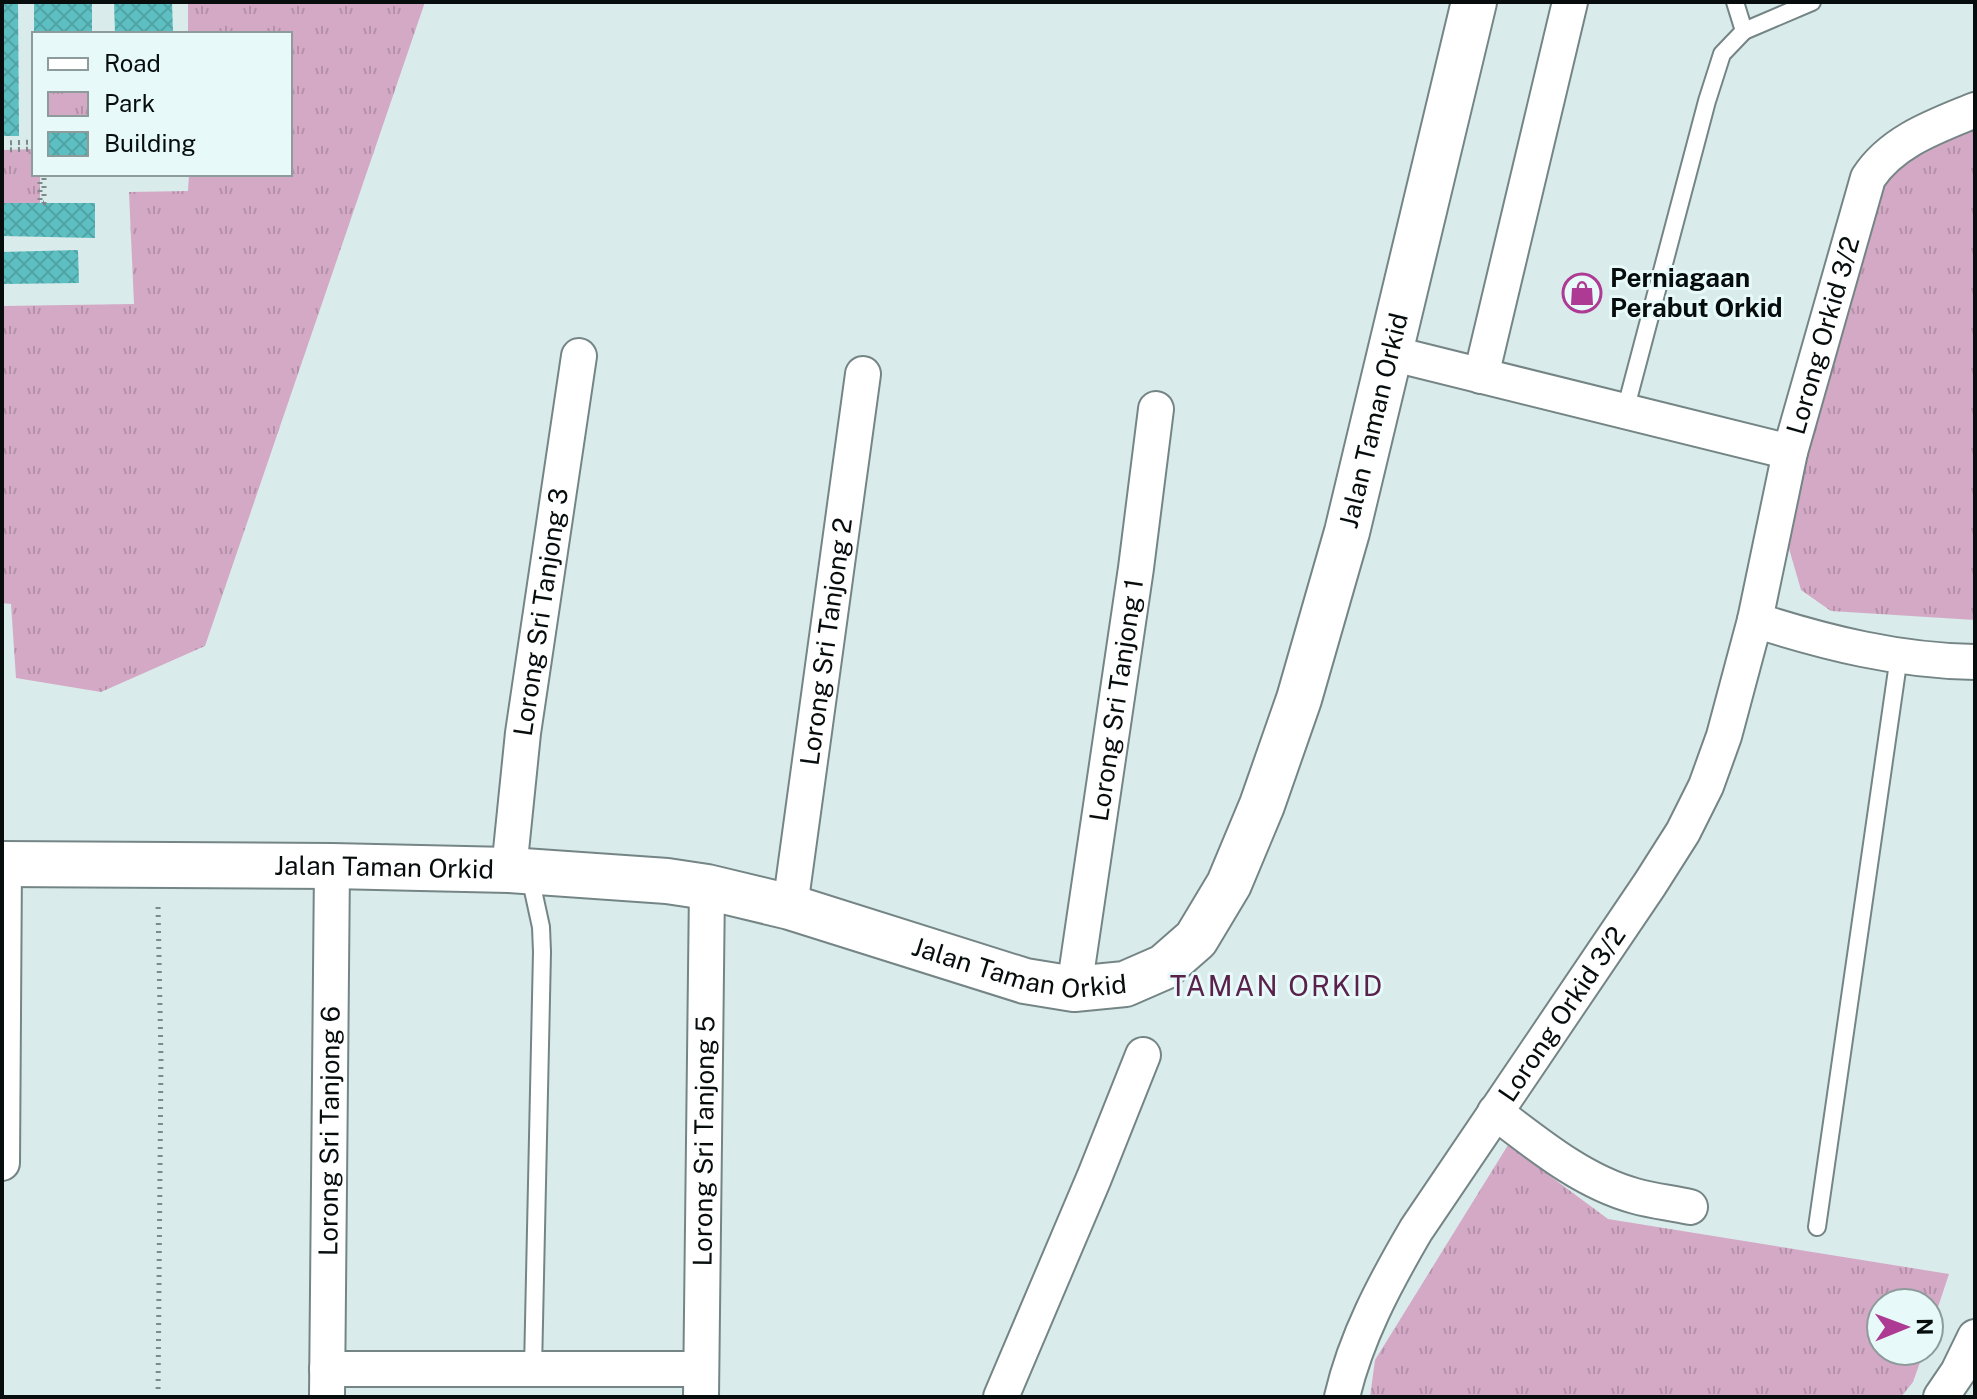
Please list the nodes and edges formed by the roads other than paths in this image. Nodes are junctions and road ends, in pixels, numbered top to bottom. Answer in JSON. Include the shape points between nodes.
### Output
{"nodes":[{"id":1,"x":1474,"y":2,"type":"edge"},
{"id":2,"x":1570,"y":2,"type":"edge"},
{"id":3,"x":1735,"y":2,"type":"edge"},
{"id":4,"x":1812,"y":2,"type":"edge"},
{"id":5,"x":1744,"y":31,"type":"junction"},
{"id":6,"x":1975,"y":110,"type":"edge"},
{"id":7,"x":1390,"y":353,"type":"junction"},
{"id":8,"x":579,"y":356,"type":"dead end"},
{"id":9,"x":863,"y":374,"type":"dead end"},
{"id":10,"x":1481,"y":376,"type":"junction"},
{"id":11,"x":1156,"y":409,"type":"dead end"},
{"id":12,"x":1625,"y":411,"type":"junction"},
{"id":13,"x":1790,"y":452,"type":"junction"},
{"id":14,"x":1755,"y":620,"type":"junction"},
{"id":15,"x":1899,"y":656,"type":"junction"},
{"id":16,"x":1975,"y":662,"type":"edge"},
{"id":17,"x":3,"y":864,"type":"edge"},
{"id":18,"x":332,"y":866,"type":"junction"},
{"id":19,"x":519,"y":870,"type":"junction"},
{"id":20,"x":707,"y":887,"type":"junction"},
{"id":21,"x":790,"y":907,"type":"junction"},
{"id":22,"x":1074,"y":989,"type":"junction"},
{"id":23,"x":1143,"y":1055,"type":"dead end"},
{"id":24,"x":1495,"y":1112,"type":"junction"},
{"id":25,"x":2,"y":1163,"type":"edge"},
{"id":26,"x":1690,"y":1207,"type":"dead end"},
{"id":27,"x":1817,"y":1227,"type":"dead end"},
{"id":28,"x":1975,"y":1337,"type":"edge"},
{"id":29,"x":533,"y":1369,"type":"junction"},
{"id":30,"x":327,"y":1383,"type":"edge"},
{"id":31,"x":701,"y":1383,"type":"edge"},
{"id":32,"x":1001,"y":1397,"type":"edge"},
{"id":33,"x":1342,"y":1397,"type":"edge"},
{"id":34,"x":1941,"y":1397,"type":"edge"}],
"edges":[{"from":1,"to":7,"type":"main road","name":"Jalan Taman Orkid"},
{"from":2,"to":10,"type":"street"},
{"from":3,"to":5,"type":"lane"},
{"from":4,"to":5,"type":"lane"},
{"from":5,"to":12,"type":"lane","via":[[1722,54],[1707,101]]},
{"from":6,"to":13,"type":"street","name":"Lorong Orkid 3/2","via":[[1895,149],[1868,178]]},
{"from":7,"to":10,"type":"street"},
{"from":7,"to":22,"type":"main road","name":"Jalan Taman Orkid","via":[[1299,699],[1229,884],[1196,939],[1164,967],[1125,984]]},
{"from":8,"to":19,"type":"street","name":"Lorong Sri Tanjong 3","via":[[523,733]]},
{"from":9,"to":21,"type":"street","name":"Lorong Sri Tanjong 2"},
{"from":10,"to":12,"type":"street"},
{"from":11,"to":22,"type":"street","name":"Lorong Sri Tanjong 1"},
{"from":12,"to":13,"type":"street"},
{"from":13,"to":14,"type":"street","name":"Lorong Orkid 3/2"},
{"from":14,"to":15,"type":"street","via":[[1813,639]]},
{"from":14,"to":24,"type":"street","name":"Lorong Orkid 3/2","via":[[1724,736],[1683,832]]},
{"from":15,"to":16,"type":"street"},
{"from":15,"to":27,"type":"lane"},
{"from":17,"to":18,"type":"main road","name":"Jalan Taman Orkid"},
{"from":17,"to":25,"type":"street"},
{"from":18,"to":19,"type":"main road","name":"Jalan Taman Orkid"},
{"from":18,"to":30,"type":"street","name":"Lorong Sri Tanjong 6"},
{"from":19,"to":20,"type":"main road","name":"Jalan Taman Orkid"},
{"from":19,"to":29,"type":"lane","via":[[541,927],[542,952]]},
{"from":20,"to":21,"type":"main road","name":"Jalan Taman Orkid"},
{"from":20,"to":31,"type":"street","name":"Lorong Sri Tanjong 5"},
{"from":21,"to":22,"type":"main road","name":"Jalan Taman Orkid","via":[[1025,981]]},
{"from":23,"to":32,"type":"street"},
{"from":24,"to":26,"type":"street","via":[[1592,1178],[1632,1195]]},
{"from":24,"to":33,"type":"street","name":"Lorong Orkid 3/2","via":[[1395,1266],[1357,1345]]},
{"from":28,"to":34,"type":"street"},
{"from":29,"to":30,"type":"street"},
{"from":29,"to":31,"type":"street"}]}
